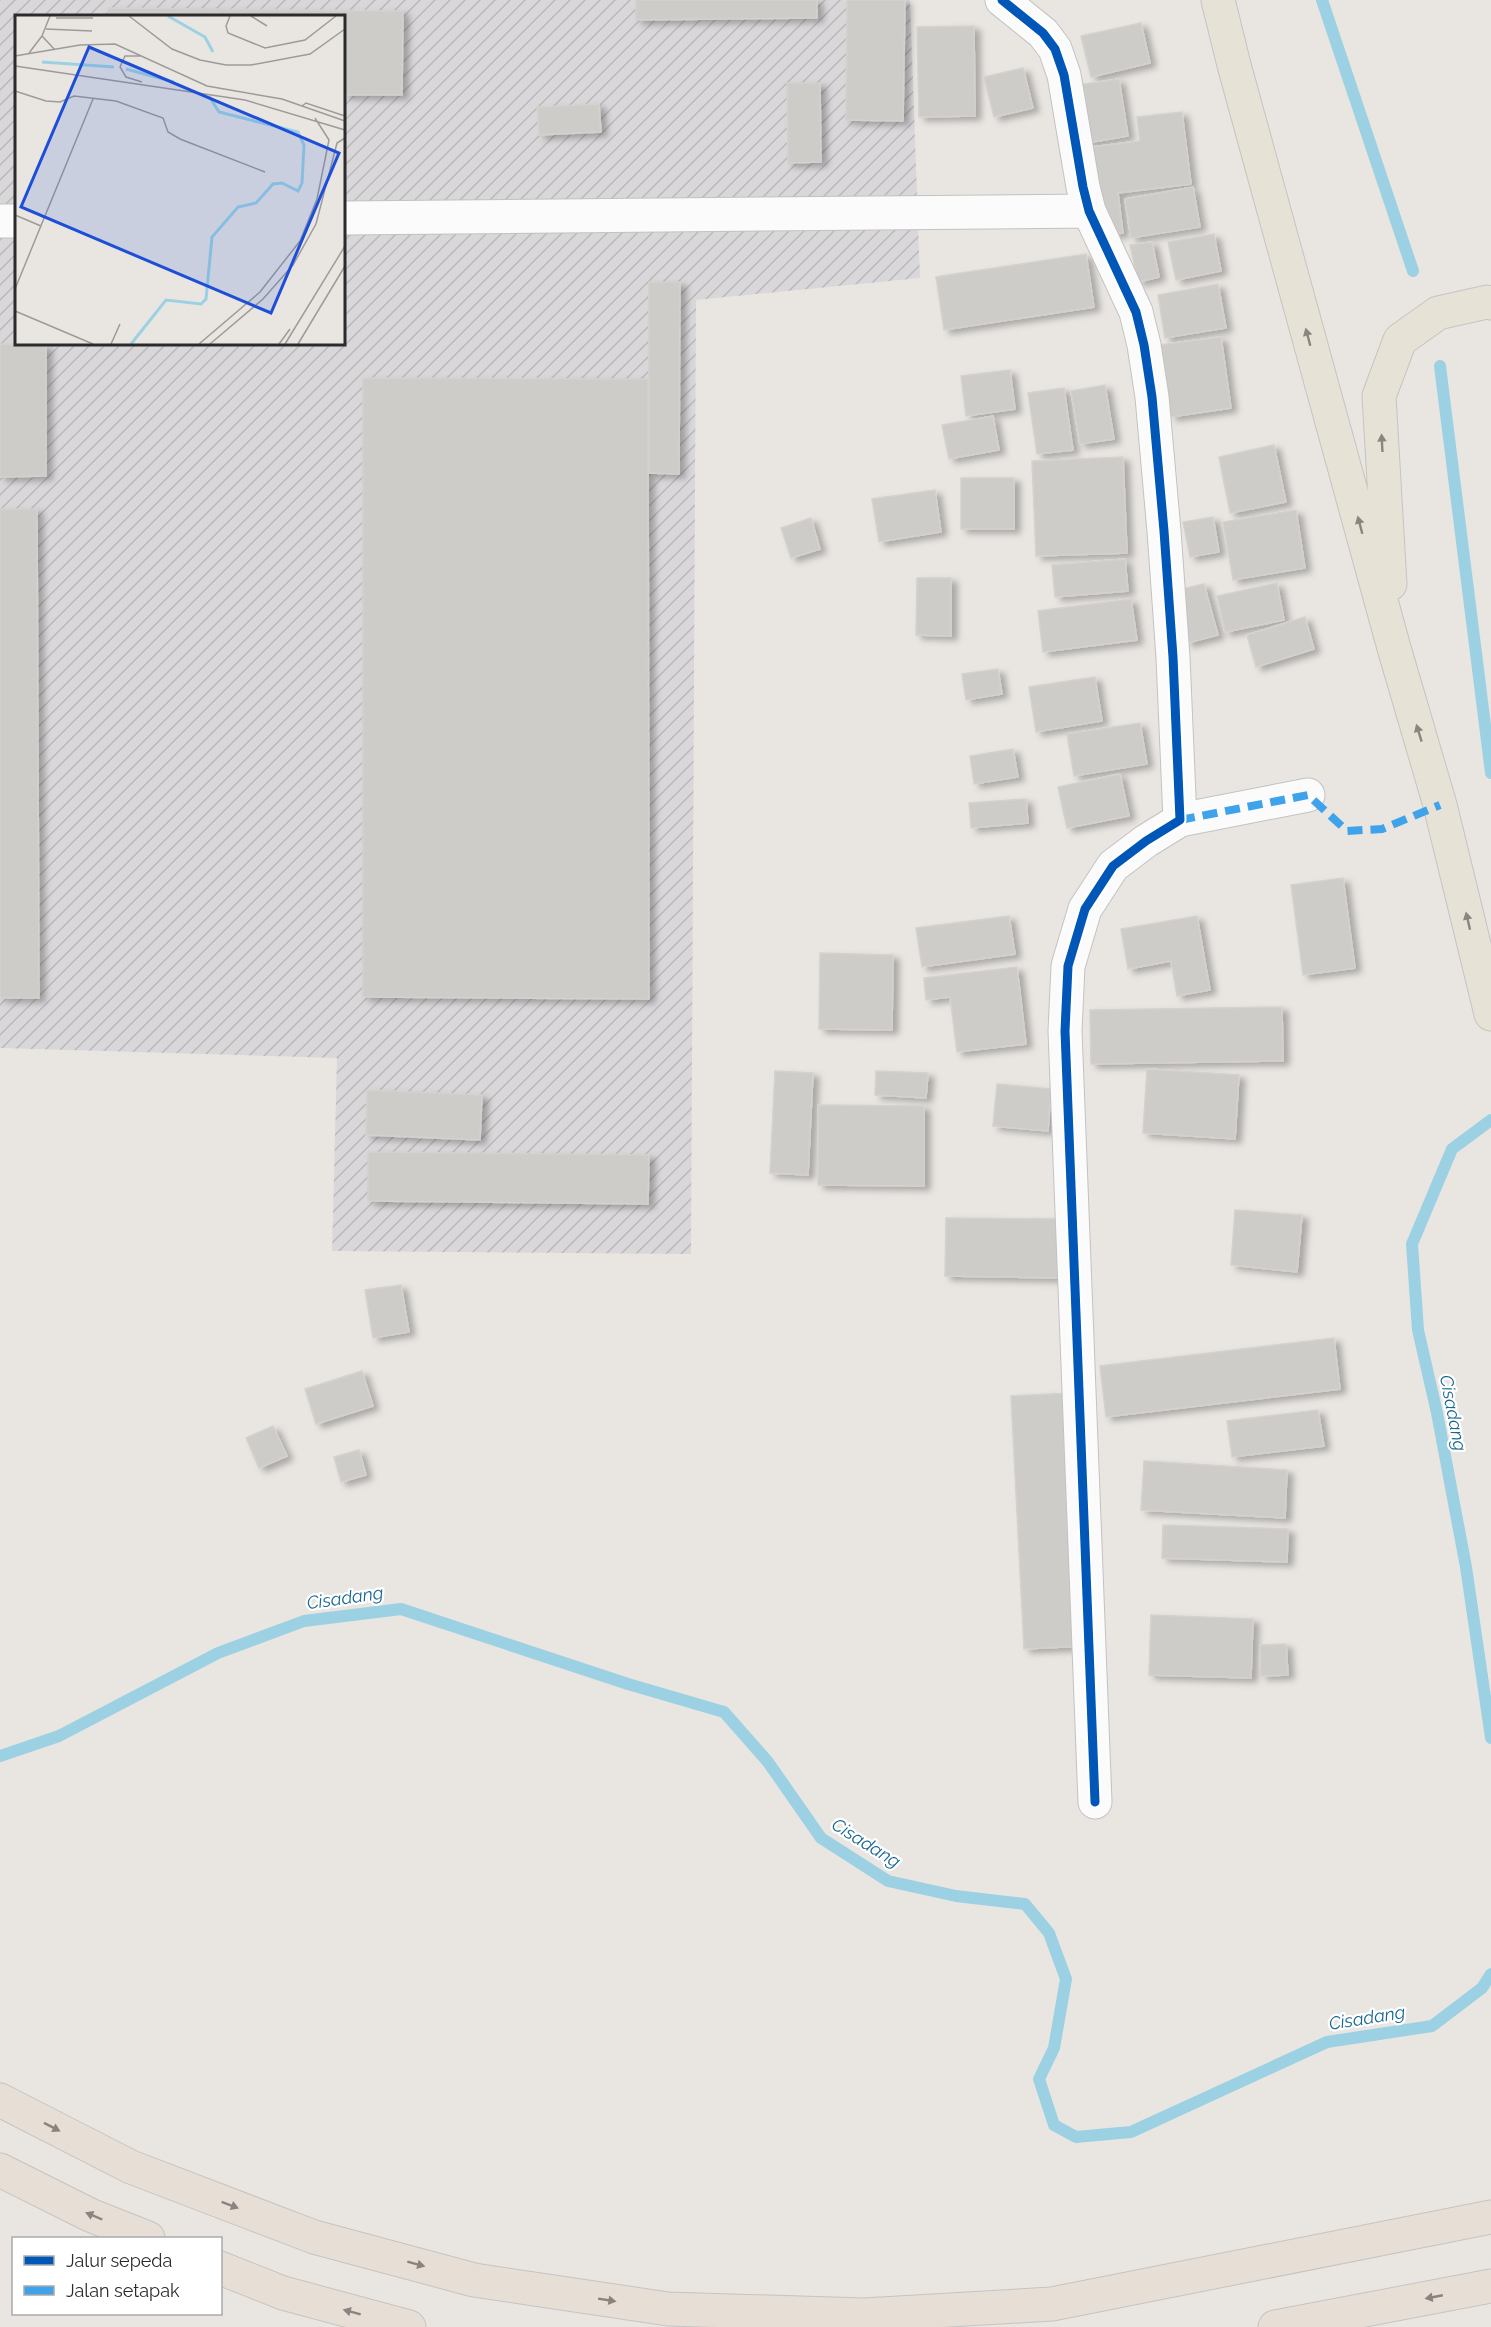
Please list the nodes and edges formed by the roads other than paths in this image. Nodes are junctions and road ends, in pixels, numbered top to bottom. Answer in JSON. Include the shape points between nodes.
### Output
{"nodes":[{"id":1,"x":1002,"y":0,"type":"edge"},
{"id":2,"x":1218,"y":0,"type":"edge"},
{"id":3,"x":1089,"y":211,"type":"junction"},
{"id":4,"x":345,"y":218,"type":"edge"},
{"id":5,"x":1491,"y":303,"type":"edge"},
{"id":6,"x":1394,"y":648,"type":"junction"},
{"id":7,"x":1308,"y":795,"type":"dead end"},
{"id":8,"x":1180,"y":820,"type":"junction"},
{"id":9,"x":1491,"y":1014,"type":"edge"},
{"id":10,"x":1095,"y":1802,"type":"dead end"},
{"id":11,"x":0,"y":2100,"type":"edge"},
{"id":12,"x":0,"y":2170,"type":"edge"},
{"id":13,"x":1491,"y":2217,"type":"edge"},
{"id":14,"x":145,"y":2237,"type":"edge"},
{"id":15,"x":222,"y":2269,"type":"edge"},
{"id":16,"x":1491,"y":2286,"type":"edge"},
{"id":17,"x":409,"y":2327,"type":"edge"},
{"id":18,"x":1275,"y":2327,"type":"edge"}],
"edges":[{"from":1,"to":3,"type":"street","via":[[1043,33],[1055,49],[1064,75]]},
{"from":6,"to":2,"type":"main road","one_way":true},
{"from":3,"to":4,"type":"street"},
{"from":3,"to":8,"type":"street","via":[[1136,312],[1152,397],[1173,657]]},
{"from":6,"to":5,"type":"main road","one_way":true,"via":[[1379,396],[1400,340],[1438,313]]},
{"from":9,"to":6,"type":"main road","one_way":true,"via":[[1440,805]]},
{"from":7,"to":8,"type":"street"},
{"from":8,"to":10,"type":"street","via":[[1113,866],[1085,909],[1068,966],[1065,1031]]},
{"from":11,"to":13,"type":"highway","one_way":true,"via":[[131,2167],[314,2237],[474,2280],[668,2309],[864,2315],[1052,2304]]},
{"from":14,"to":12,"type":"highway","one_way":true,"via":[[90,2215]]},
{"from":17,"to":15,"type":"highway","one_way":true,"via":[[283,2293]]},
{"from":16,"to":18,"type":"highway","one_way":true}]}
